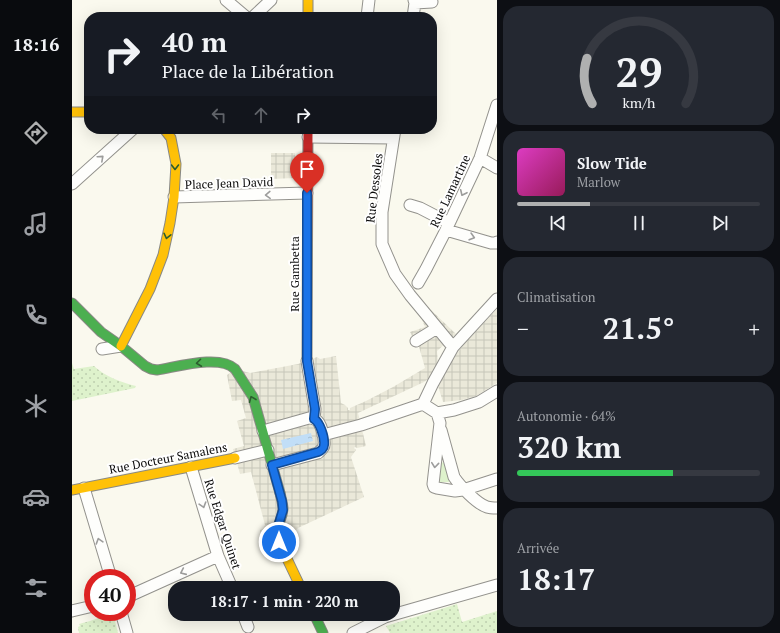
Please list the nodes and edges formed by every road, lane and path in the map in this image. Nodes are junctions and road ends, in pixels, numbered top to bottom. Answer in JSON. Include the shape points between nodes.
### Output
{"nodes":[{"id":1,"x":226,"y":0,"type":"edge"},
{"id":2,"x":271,"y":0,"type":"edge"},
{"id":3,"x":308,"y":0,"type":"edge"},
{"id":4,"x":369,"y":0,"type":"edge"},
{"id":5,"x":414,"y":2,"type":"edge"},
{"id":6,"x":432,"y":2,"type":"dead end"},
{"id":7,"x":240,"y":12,"type":"edge"},
{"id":8,"x":258,"y":12,"type":"edge"},
{"id":9,"x":308,"y":12,"type":"edge"},
{"id":10,"x":368,"y":12,"type":"edge"},
{"id":11,"x":413,"y":12,"type":"edge"},
{"id":12,"x":497,"y":105,"type":"edge"},
{"id":13,"x":72,"y":112,"type":"edge"},
{"id":14,"x":84,"y":112,"type":"edge"},
{"id":15,"x":128,"y":134,"type":"edge"},
{"id":16,"x":168,"y":134,"type":"edge"},
{"id":17,"x":308,"y":134,"type":"edge"},
{"id":18,"x":394,"y":134,"type":"edge"},
{"id":19,"x":480,"y":158,"type":"junction"},
{"id":20,"x":495,"y":167,"type":"edge"},
{"id":21,"x":72,"y":184,"type":"edge"},
{"id":22,"x":307,"y":193,"type":"junction"},
{"id":23,"x":174,"y":197,"type":"junction"},
{"id":24,"x":410,"y":205,"type":"dead end"},
{"id":25,"x":448,"y":226,"type":"junction"},
{"id":26,"x":497,"y":242,"type":"edge"},
{"id":27,"x":418,"y":283,"type":"dead end"},
{"id":28,"x":497,"y":298,"type":"edge"},
{"id":29,"x":72,"y":302,"type":"edge"},
{"id":30,"x":438,"y":328,"type":"junction"},
{"id":31,"x":416,"y":341,"type":"dead end"},
{"id":32,"x":121,"y":346,"type":"junction"},
{"id":33,"x":453,"y":347,"type":"junction"},
{"id":34,"x":102,"y":349,"type":"dead end"},
{"id":35,"x":307,"y":361,"type":"joint"},
{"id":36,"x":497,"y":391,"type":"edge"},
{"id":37,"x":423,"y":404,"type":"junction"},
{"id":38,"x":438,"y":418,"type":"junction"},
{"id":39,"x":314,"y":419,"type":"junction"},
{"id":40,"x":263,"y":431,"type":"junction"},
{"id":41,"x":323,"y":435,"type":"junction"},
{"id":42,"x":268,"y":450,"type":"junction"},
{"id":43,"x":235,"y":458,"type":"joint"},
{"id":44,"x":272,"y":465,"type":"junction"},
{"id":45,"x":192,"y":468,"type":"junction"},
{"id":46,"x":497,"y":479,"type":"edge"},
{"id":47,"x":84,"y":488,"type":"junction"},
{"id":48,"x":72,"y":490,"type":"edge"},
{"id":49,"x":463,"y":490,"type":"junction"},
{"id":50,"x":497,"y":508,"type":"edge"},
{"id":51,"x":218,"y":556,"type":"junction"},
{"id":52,"x":108,"y":569,"type":"edge"},
{"id":53,"x":229,"y":581,"type":"edge"},
{"id":54,"x":298,"y":581,"type":"edge"},
{"id":55,"x":497,"y":585,"type":"edge"},
{"id":56,"x":136,"y":593,"type":"edge"},
{"id":57,"x":84,"y":608,"type":"edge"},
{"id":58,"x":72,"y":611,"type":"edge"},
{"id":59,"x":124,"y":621,"type":"edge"},
{"id":60,"x":246,"y":621,"type":"edge"},
{"id":61,"x":317,"y":621,"type":"edge"},
{"id":62,"x":248,"y":627,"type":"dead end"},
{"id":63,"x":127,"y":633,"type":"edge"},
{"id":64,"x":323,"y":633,"type":"edge"},
{"id":65,"x":353,"y":633,"type":"edge"}],
"edges":[{"from":1,"to":7,"type":"street"},
{"from":2,"to":8,"type":"street"},
{"from":3,"to":9,"type":"street"},
{"from":4,"to":10,"type":"street"},
{"from":5,"to":6,"type":"street"},
{"from":5,"to":11,"type":"street"},
{"from":12,"to":19,"type":"street","name":"Rue Lamartine"},
{"from":13,"to":14,"type":"street"},
{"from":21,"to":15,"type":"street","one_way":true},
{"from":16,"to":23,"type":"street","name":"Place Jean David","one_way":true,"via":[[176,164]]},
{"from":17,"to":22,"type":"street","name":"Rue Gambetta"},
{"from":18,"to":30,"type":"street","name":"Rue Dessoles","via":[[382,212],[382,244],[395,274]]},
{"from":19,"to":20,"type":"street"},
{"from":19,"to":25,"type":"street","name":"Rue Lamartine","one_way":true},
{"from":22,"to":23,"type":"street","name":"Place Jean David","one_way":true},
{"from":22,"to":35,"type":"street","name":"Rue Gambetta"},
{"from":23,"to":32,"type":"street","one_way":true,"via":[[163,255],[145,300]]},
{"from":24,"to":25,"type":"street","via":[[420,208]]},
{"from":25,"to":26,"type":"street","one_way":true,"via":[[491,243]]},
{"from":25,"to":27,"type":"street","name":"Rue Lamartine"},
{"from":28,"to":33,"type":"street"},
{"from":29,"to":32,"type":"street","via":[[101,332]]},
{"from":30,"to":31,"type":"street"},
{"from":30,"to":33,"type":"street","name":"Rue Dessoles"},
{"from":32,"to":34,"type":"street"},
{"from":40,"to":32,"type":"street","one_way":true,"via":[[253,397],[230,365],[222,362],[201,362],[151,369]]},
{"from":33,"to":37,"type":"street"},
{"from":35,"to":39,"type":"street","name":"Rue Gambetta","via":[[315,409]]},
{"from":36,"to":38,"type":"street","via":[[479,402]]},
{"from":37,"to":38,"type":"street"},
{"from":37,"to":41,"type":"street"},
{"from":38,"to":49,"type":"street","via":[[454,477]]},
{"from":38,"to":49,"type":"street","one_way":true,"via":[[434,487]]},
{"from":39,"to":40,"type":"street","via":[[309,418]]},
{"from":39,"to":41,"type":"street","via":[[320,424]]},
{"from":40,"to":42,"type":"street"},
{"from":41,"to":44,"type":"street","via":[[322,450]]},
{"from":42,"to":43,"type":"street","name":"Rue Docteur Samalens"},
{"from":42,"to":44,"type":"street"},
{"from":43,"to":45,"type":"street","name":"Rue Docteur Samalens"},
{"from":44,"to":54,"type":"street","via":[[283,510],[277,530],[279,542]]},
{"from":45,"to":47,"type":"street","name":"Rue Docteur Samalens"},
{"from":45,"to":51,"type":"street","name":"Rue Edgar Quinet","one_way":true},
{"from":46,"to":49,"type":"street"},
{"from":47,"to":48,"type":"street","name":"Rue Docteur Samalens"},
{"from":52,"to":47,"type":"street","one_way":true},
{"from":49,"to":50,"type":"street","via":[[487,507]]},
{"from":51,"to":53,"type":"street","name":"Rue Edgar Quinet"},
{"from":51,"to":56,"type":"street","one_way":true},
{"from":55,"to":65,"type":"street","via":[[385,617]]},
{"from":57,"to":58,"type":"street"},
{"from":59,"to":63,"type":"street"},
{"from":60,"to":62,"type":"street"},
{"from":61,"to":64,"type":"street"}]}
